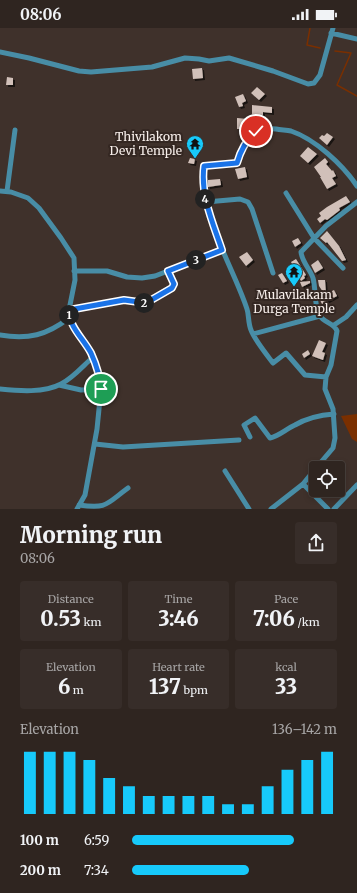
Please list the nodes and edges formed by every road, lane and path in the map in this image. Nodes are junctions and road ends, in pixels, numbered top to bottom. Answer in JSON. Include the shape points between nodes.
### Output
{"nodes":[{"id":1,"x":332,"y":30,"type":"edge"},
{"id":2,"x":357,"y":39,"type":"edge"},
{"id":3,"x":0,"y":52,"type":"edge"},
{"id":4,"x":15,"y":130,"type":"dead end"},
{"id":5,"x":355,"y":178,"type":"edge"},
{"id":6,"x":357,"y":186,"type":"edge"},
{"id":7,"x":0,"y":191,"type":"edge"},
{"id":8,"x":7,"y":191,"type":"junction"},
{"id":9,"x":286,"y":194,"type":"dead end"},
{"id":10,"x":206,"y":202,"type":"junction"},
{"id":11,"x":357,"y":202,"type":"edge"},
{"id":12,"x":314,"y":238,"type":"junction"},
{"id":13,"x":222,"y":250,"type":"junction"},
{"id":14,"x":343,"y":268,"type":"dead end"},
{"id":15,"x":74,"y":271,"type":"junction"},
{"id":16,"x":168,"y":271,"type":"junction"},
{"id":17,"x":273,"y":273,"type":"dead end"},
{"id":18,"x":357,"y":305,"type":"edge"},
{"id":19,"x":69,"y":310,"type":"junction"},
{"id":20,"x":320,"y":316,"type":"junction"},
{"id":21,"x":69,"y":318,"type":"junction"},
{"id":22,"x":334,"y":325,"type":"junction"},
{"id":23,"x":253,"y":334,"type":"junction"},
{"id":24,"x":0,"y":335,"type":"edge"},
{"id":25,"x":92,"y":358,"type":"junction"},
{"id":26,"x":326,"y":378,"type":"junction"},
{"id":27,"x":59,"y":385,"type":"junction"},
{"id":28,"x":0,"y":389,"type":"edge"},
{"id":29,"x":101,"y":389,"type":"junction"},
{"id":30,"x":334,"y":414,"type":"junction"},
{"id":31,"x":250,"y":436,"type":"dead end"},
{"id":32,"x":239,"y":440,"type":"dead end"},
{"id":33,"x":94,"y":444,"type":"junction"},
{"id":34,"x":322,"y":461,"type":"edge"},
{"id":35,"x":225,"y":471,"type":"dead end"},
{"id":36,"x":309,"y":477,"type":"edge"},
{"id":37,"x":303,"y":484,"type":"junction"},
{"id":38,"x":357,"y":485,"type":"edge"},
{"id":39,"x":128,"y":488,"type":"dead end"},
{"id":40,"x":78,"y":507,"type":"edge"},
{"id":41,"x":249,"y":509,"type":"edge"},
{"id":42,"x":271,"y":509,"type":"edge"},
{"id":43,"x":328,"y":509,"type":"edge"},
{"id":44,"x":334,"y":509,"type":"edge"}],
"edges":[{"from":1,"to":2,"type":"street"},
{"from":1,"to":3,"type":"street","via":[[318,79],[312,84],[229,58],[209,61],[185,58],[152,67],[91,72]]},
{"from":4,"to":8,"type":"street"},
{"from":5,"to":6,"type":"street"},
{"from":5,"to":10,"type":"street","via":[[305,137],[291,131],[265,128],[249,137],[243,145],[237,163],[204,166],[202,177]]},
{"from":7,"to":8,"type":"street"},
{"from":8,"to":15,"type":"street","via":[[28,198],[39,208],[74,258]]},
{"from":9,"to":12,"type":"street"},
{"from":10,"to":13,"type":"street"},
{"from":10,"to":17,"type":"street","via":[[240,198],[248,202]]},
{"from":11,"to":12,"type":"street"},
{"from":12,"to":14,"type":"street"},
{"from":12,"to":20,"type":"street","via":[[301,252],[312,276]]},
{"from":13,"to":16,"type":"street"},
{"from":13,"to":23,"type":"street","via":[[248,310]]},
{"from":15,"to":16,"type":"street","via":[[107,271],[142,278]]},
{"from":15,"to":19,"type":"street","via":[[75,280]]},
{"from":16,"to":19,"type":"street","via":[[174,284],[172,288],[146,303],[124,300]]},
{"from":18,"to":22,"type":"street"},
{"from":19,"to":21,"type":"street"},
{"from":20,"to":22,"type":"street","via":[[326,323]]},
{"from":20,"to":23,"type":"street"},
{"from":21,"to":24,"type":"street","via":[[42,334],[26,337]]},
{"from":21,"to":25,"type":"street"},
{"from":22,"to":26,"type":"street","via":[[337,331]]},
{"from":23,"to":26,"type":"street","via":[[273,363],[286,354],[304,375]]},
{"from":25,"to":27,"type":"street"},
{"from":25,"to":29,"type":"street"},
{"from":26,"to":30,"type":"street","via":[[325,389]]},
{"from":27,"to":28,"type":"street","via":[[30,390]]},
{"from":27,"to":29,"type":"street","via":[[81,390]]},
{"from":29,"to":33,"type":"street"},
{"from":30,"to":31,"type":"street","via":[[318,415],[270,438],[255,418],[244,425]]},
{"from":30,"to":34,"type":"street","via":[[333,448]]},
{"from":32,"to":33,"type":"street","via":[[123,447]]},
{"from":33,"to":40,"type":"street","via":[[85,494]]},
{"from":35,"to":41,"type":"street"},
{"from":36,"to":37,"type":"street"},
{"from":37,"to":42,"type":"street"},
{"from":37,"to":43,"type":"street"},
{"from":38,"to":44,"type":"street"},
{"from":39,"to":40,"type":"street","via":[[106,506]]}]}
